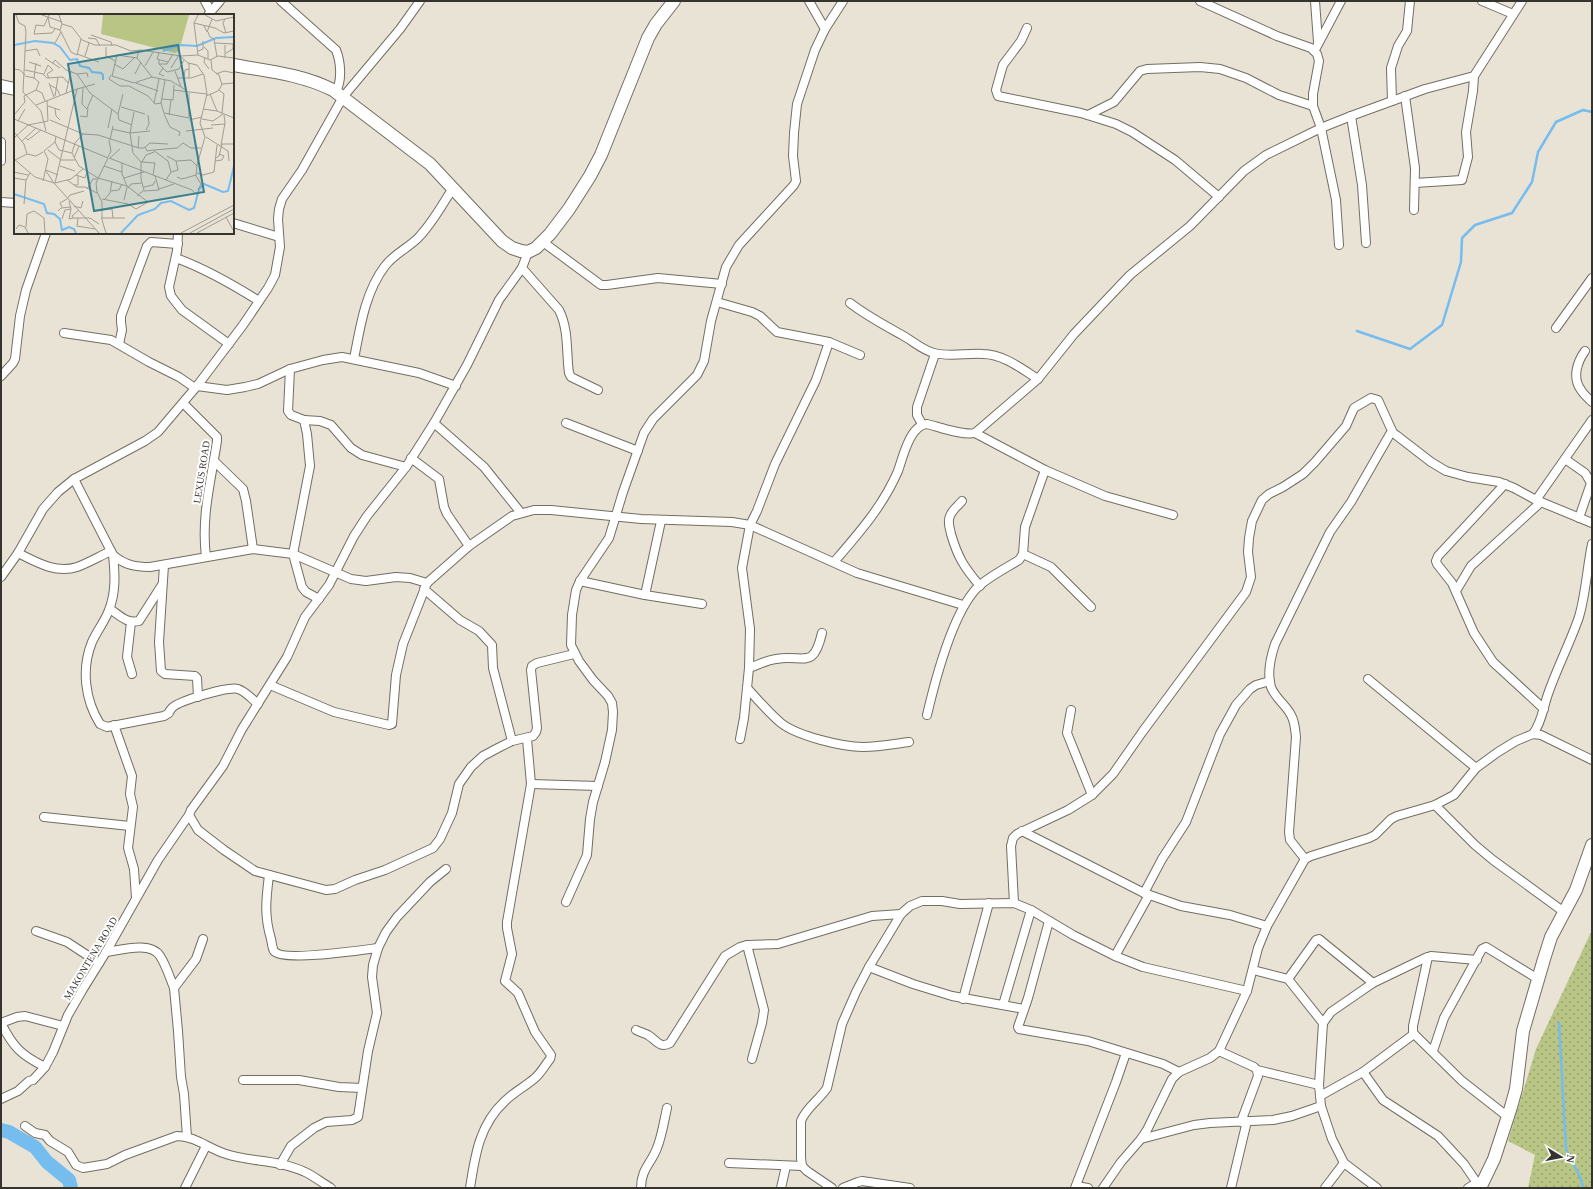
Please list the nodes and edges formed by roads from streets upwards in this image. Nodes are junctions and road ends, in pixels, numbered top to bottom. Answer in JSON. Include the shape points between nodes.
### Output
{"nodes":[{"id":1,"x":205,"y":1,"type":"edge"},
{"id":2,"x":220,"y":1,"type":"edge"},
{"id":3,"x":281,"y":1,"type":"edge"},
{"id":4,"x":420,"y":1,"type":"edge"},
{"id":5,"x":674,"y":1,"type":"edge"},
{"id":6,"x":809,"y":1,"type":"edge"},
{"id":7,"x":843,"y":1,"type":"edge"},
{"id":8,"x":1200,"y":1,"type":"edge"},
{"id":9,"x":1315,"y":1,"type":"edge"},
{"id":10,"x":1341,"y":1,"type":"edge"},
{"id":11,"x":1410,"y":1,"type":"edge"},
{"id":12,"x":1482,"y":1,"type":"edge"},
{"id":13,"x":1522,"y":1,"type":"edge"},
{"id":14,"x":210,"y":13,"type":"edge"},
{"id":15,"x":1513,"y":14,"type":"junction"},
{"id":16,"x":1027,"y":28,"type":"dead end"},
{"id":17,"x":825,"y":29,"type":"junction"},
{"id":18,"x":1317,"y":47,"type":"junction"},
{"id":19,"x":234,"y":65,"type":"edge"},
{"id":20,"x":1474,"y":76,"type":"junction"},
{"id":21,"x":1,"y":86,"type":"edge"},
{"id":22,"x":14,"y":89,"type":"edge"},
{"id":23,"x":340,"y":94,"type":"junction"},
{"id":24,"x":1405,"y":96,"type":"junction"},
{"id":25,"x":1392,"y":101,"type":"junction"},
{"id":26,"x":1313,"y":106,"type":"junction"},
{"id":27,"x":1088,"y":115,"type":"junction"},
{"id":28,"x":1351,"y":116,"type":"junction"},
{"id":29,"x":1321,"y":128,"type":"junction"},
{"id":30,"x":1,"y":142,"type":"edge"},
{"id":31,"x":1,"y":161,"type":"edge"},
{"id":32,"x":1416,"y":183,"type":"junction"},
{"id":33,"x":453,"y":188,"type":"junction"},
{"id":34,"x":1219,"y":197,"type":"junction"},
{"id":35,"x":1,"y":202,"type":"edge"},
{"id":36,"x":14,"y":203,"type":"edge"},
{"id":37,"x":1414,"y":210,"type":"dead end"},
{"id":38,"x":234,"y":223,"type":"edge"},
{"id":39,"x":46,"y":234,"type":"edge"},
{"id":40,"x":178,"y":234,"type":"edge"},
{"id":41,"x":279,"y":237,"type":"junction"},
{"id":42,"x":543,"y":242,"type":"junction"},
{"id":43,"x":1366,"y":243,"type":"dead end"},
{"id":44,"x":178,"y":244,"type":"junction"},
{"id":45,"x":1339,"y":245,"type":"dead end"},
{"id":46,"x":528,"y":252,"type":"junction"},
{"id":47,"x":176,"y":258,"type":"junction"},
{"id":48,"x":522,"y":268,"type":"junction"},
{"id":49,"x":1592,"y":278,"type":"edge"},
{"id":50,"x":722,"y":284,"type":"junction"},
{"id":51,"x":259,"y":301,"type":"junction"},
{"id":52,"x":717,"y":302,"type":"junction"},
{"id":53,"x":850,"y":303,"type":"dead end"},
{"id":54,"x":1556,"y":328,"type":"dead end"},
{"id":55,"x":64,"y":333,"type":"dead end"},
{"id":56,"x":829,"y":342,"type":"junction"},
{"id":57,"x":119,"y":344,"type":"junction"},
{"id":58,"x":229,"y":344,"type":"junction"},
{"id":59,"x":1585,"y":352,"type":"dead end"},
{"id":60,"x":935,"y":354,"type":"junction"},
{"id":61,"x":860,"y":355,"type":"dead end"},
{"id":62,"x":354,"y":359,"type":"junction"},
{"id":63,"x":290,"y":369,"type":"junction"},
{"id":64,"x":1,"y":376,"type":"edge"},
{"id":65,"x":1038,"y":379,"type":"junction"},
{"id":66,"x":456,"y":386,"type":"junction"},
{"id":67,"x":196,"y":387,"type":"junction"},
{"id":68,"x":598,"y":390,"type":"dead end"},
{"id":69,"x":1592,"y":402,"type":"edge"},
{"id":70,"x":183,"y":403,"type":"junction"},
{"id":71,"x":304,"y":420,"type":"junction"},
{"id":72,"x":1592,"y":420,"type":"edge"},
{"id":73,"x":434,"y":423,"type":"junction"},
{"id":74,"x":566,"y":423,"type":"dead end"},
{"id":75,"x":922,"y":424,"type":"junction"},
{"id":76,"x":976,"y":433,"type":"junction"},
{"id":77,"x":1393,"y":433,"type":"junction"},
{"id":78,"x":638,"y":451,"type":"junction"},
{"id":79,"x":412,"y":458,"type":"junction"},
{"id":80,"x":1566,"y":459,"type":"junction"},
{"id":81,"x":214,"y":461,"type":"junction"},
{"id":82,"x":406,"y":467,"type":"junction"},
{"id":83,"x":1045,"y":470,"type":"junction"},
{"id":84,"x":74,"y":479,"type":"junction"},
{"id":85,"x":1505,"y":484,"type":"junction"},
{"id":86,"x":962,"y":501,"type":"dead end"},
{"id":87,"x":1539,"y":501,"type":"junction"},
{"id":88,"x":521,"y":513,"type":"junction"},
{"id":89,"x":1173,"y":515,"type":"dead end"},
{"id":90,"x":615,"y":517,"type":"junction"},
{"id":91,"x":1579,"y":518,"type":"junction"},
{"id":92,"x":662,"y":521,"type":"junction"},
{"id":93,"x":1592,"y":523,"type":"edge"},
{"id":94,"x":750,"y":525,"type":"junction"},
{"id":95,"x":1592,"y":544,"type":"edge"},
{"id":96,"x":470,"y":546,"type":"junction"},
{"id":97,"x":253,"y":549,"type":"junction"},
{"id":98,"x":18,"y":553,"type":"junction"},
{"id":99,"x":112,"y":553,"type":"junction"},
{"id":100,"x":293,"y":554,"type":"junction"},
{"id":101,"x":1023,"y":554,"type":"junction"},
{"id":102,"x":1591,"y":556,"type":"edge"},
{"id":103,"x":206,"y":557,"type":"junction"},
{"id":104,"x":834,"y":562,"type":"junction"},
{"id":105,"x":164,"y":565,"type":"junction"},
{"id":106,"x":334,"y":573,"type":"junction"},
{"id":107,"x":1,"y":577,"type":"edge"},
{"id":108,"x":580,"y":581,"type":"junction"},
{"id":109,"x":162,"y":584,"type":"junction"},
{"id":110,"x":426,"y":586,"type":"junction"},
{"id":111,"x":980,"y":586,"type":"junction"},
{"id":112,"x":1456,"y":591,"type":"junction"},
{"id":113,"x":645,"y":595,"type":"junction"},
{"id":114,"x":319,"y":599,"type":"junction"},
{"id":115,"x":702,"y":604,"type":"dead end"},
{"id":116,"x":963,"y":605,"type":"junction"},
{"id":117,"x":1091,"y":607,"type":"dead end"},
{"id":118,"x":110,"y":609,"type":"junction"},
{"id":119,"x":131,"y":622,"type":"junction"},
{"id":120,"x":822,"y":633,"type":"dead end"},
{"id":121,"x":574,"y":654,"type":"junction"},
{"id":122,"x":749,"y":668,"type":"junction"},
{"id":123,"x":132,"y":674,"type":"dead end"},
{"id":124,"x":1368,"y":679,"type":"dead end"},
{"id":125,"x":1270,"y":681,"type":"junction"},
{"id":126,"x":270,"y":685,"type":"junction"},
{"id":127,"x":747,"y":688,"type":"junction"},
{"id":128,"x":198,"y":697,"type":"junction"},
{"id":129,"x":258,"y":704,"type":"junction"},
{"id":130,"x":1544,"y":709,"type":"junction"},
{"id":131,"x":1072,"y":710,"type":"dead end"},
{"id":132,"x":927,"y":715,"type":"dead end"},
{"id":133,"x":114,"y":725,"type":"junction"},
{"id":134,"x":1534,"y":734,"type":"junction"},
{"id":135,"x":527,"y":739,"type":"junction"},
{"id":136,"x":740,"y":739,"type":"dead end"},
{"id":137,"x":512,"y":741,"type":"junction"},
{"id":138,"x":908,"y":742,"type":"dead end"},
{"id":139,"x":1592,"y":760,"type":"edge"},
{"id":140,"x":1476,"y":768,"type":"junction"},
{"id":141,"x":531,"y":784,"type":"junction"},
{"id":142,"x":598,"y":786,"type":"junction"},
{"id":143,"x":1092,"y":795,"type":"junction"},
{"id":144,"x":1435,"y":806,"type":"junction"},
{"id":145,"x":189,"y":815,"type":"junction"},
{"id":146,"x":44,"y":817,"type":"dead end"},
{"id":147,"x":130,"y":826,"type":"junction"},
{"id":148,"x":1022,"y":831,"type":"junction"},
{"id":149,"x":1592,"y":845,"type":"edge"},
{"id":150,"x":1305,"y":859,"type":"junction"},
{"id":151,"x":446,"y":869,"type":"dead end"},
{"id":152,"x":269,"y":875,"type":"junction"},
{"id":153,"x":1146,"y":894,"type":"junction"},
{"id":154,"x":136,"y":898,"type":"junction"},
{"id":155,"x":566,"y":902,"type":"dead end"},
{"id":156,"x":989,"y":903,"type":"junction"},
{"id":157,"x":1014,"y":903,"type":"junction"},
{"id":158,"x":1030,"y":910,"type":"junction"},
{"id":159,"x":1564,"y":912,"type":"junction"},
{"id":160,"x":901,"y":914,"type":"junction"},
{"id":161,"x":1049,"y":921,"type":"junction"},
{"id":162,"x":1267,"y":926,"type":"junction"},
{"id":163,"x":36,"y":931,"type":"dead end"},
{"id":164,"x":202,"y":938,"type":"dead end"},
{"id":165,"x":747,"y":945,"type":"junction"},
{"id":166,"x":378,"y":948,"type":"junction"},
{"id":167,"x":106,"y":952,"type":"junction"},
{"id":168,"x":1115,"y":956,"type":"junction"},
{"id":169,"x":1428,"y":957,"type":"junction"},
{"id":170,"x":1477,"y":960,"type":"junction"},
{"id":171,"x":99,"y":963,"type":"junction"},
{"id":172,"x":869,"y":967,"type":"junction"},
{"id":173,"x":1253,"y":970,"type":"junction"},
{"id":174,"x":1288,"y":979,"type":"junction"},
{"id":175,"x":1538,"y":979,"type":"junction"},
{"id":176,"x":1373,"y":983,"type":"junction"},
{"id":177,"x":174,"y":988,"type":"junction"},
{"id":178,"x":1247,"y":991,"type":"junction"},
{"id":179,"x":963,"y":999,"type":"junction"},
{"id":180,"x":1003,"y":1005,"type":"junction"},
{"id":181,"x":1024,"y":1009,"type":"junction"},
{"id":182,"x":1323,"y":1023,"type":"junction"},
{"id":183,"x":63,"y":1026,"type":"junction"},
{"id":184,"x":636,"y":1030,"type":"dead end"},
{"id":185,"x":1414,"y":1034,"type":"junction"},
{"id":186,"x":1219,"y":1051,"type":"junction"},
{"id":187,"x":1433,"y":1051,"type":"junction"},
{"id":188,"x":1126,"y":1052,"type":"junction"},
{"id":189,"x":752,"y":1059,"type":"dead end"},
{"id":190,"x":44,"y":1067,"type":"junction"},
{"id":191,"x":1257,"y":1070,"type":"junction"},
{"id":192,"x":1179,"y":1072,"type":"junction"},
{"id":193,"x":1363,"y":1072,"type":"junction"},
{"id":194,"x":243,"y":1080,"type":"dead end"},
{"id":195,"x":1320,"y":1085,"type":"junction"},
{"id":196,"x":362,"y":1088,"type":"junction"},
{"id":197,"x":1320,"y":1096,"type":"junction"},
{"id":198,"x":1,"y":1099,"type":"edge"},
{"id":199,"x":1321,"y":1106,"type":"junction"},
{"id":200,"x":666,"y":1108,"type":"dead end"},
{"id":201,"x":1508,"y":1117,"type":"junction"},
{"id":202,"x":1244,"y":1122,"type":"junction"},
{"id":203,"x":26,"y":1126,"type":"dead end"},
{"id":204,"x":187,"y":1137,"type":"junction"},
{"id":205,"x":1141,"y":1139,"type":"junction"},
{"id":206,"x":206,"y":1146,"type":"junction"},
{"id":207,"x":729,"y":1163,"type":"dead end"},
{"id":208,"x":1344,"y":1163,"type":"junction"},
{"id":209,"x":280,"y":1165,"type":"junction"},
{"id":210,"x":786,"y":1166,"type":"junction"},
{"id":211,"x":802,"y":1166,"type":"junction"},
{"id":212,"x":1480,"y":1183,"type":"edge"},
{"id":213,"x":1076,"y":1187,"type":"edge"},
{"id":214,"x":185,"y":1188,"type":"edge"},
{"id":215,"x":331,"y":1188,"type":"edge"},
{"id":216,"x":470,"y":1188,"type":"edge"},
{"id":217,"x":641,"y":1188,"type":"edge"},
{"id":218,"x":781,"y":1188,"type":"edge"},
{"id":219,"x":832,"y":1188,"type":"edge"},
{"id":220,"x":843,"y":1188,"type":"edge"},
{"id":221,"x":910,"y":1188,"type":"edge"},
{"id":222,"x":1088,"y":1188,"type":"edge"},
{"id":223,"x":1103,"y":1188,"type":"edge"},
{"id":224,"x":1231,"y":1188,"type":"edge"},
{"id":225,"x":1325,"y":1188,"type":"edge"},
{"id":226,"x":1377,"y":1188,"type":"edge"},
{"id":227,"x":1468,"y":1188,"type":"edge"}],
"edges":[{"from":1,"to":14,"type":"street"},
{"from":2,"to":14,"type":"street"},
{"from":3,"to":23,"type":"street","via":[[336,50],[339,58]]},
{"from":4,"to":23,"type":"street","via":[[400,29]]},
{"from":5,"to":42,"type":"street","via":[[656,24],[642,50],[590,176],[569,209]]},
{"from":6,"to":17,"type":"street"},
{"from":7,"to":17,"type":"street"},
{"from":8,"to":18,"type":"street","via":[[1277,36]]},
{"from":9,"to":18,"type":"street"},
{"from":10,"to":18,"type":"street"},
{"from":11,"to":25,"type":"street","via":[[1407,31],[1398,46],[1392,68]]},
{"from":12,"to":15,"type":"street"},
{"from":13,"to":15,"type":"street"},
{"from":15,"to":20,"type":"street"},
{"from":16,"to":27,"type":"street","via":[[1021,41],[1003,65],[996,90],[998,96]]},
{"from":17,"to":50,"type":"street","via":[[815,50],[798,104],[793,156],[796,181],[739,245],[726,267]]},
{"from":18,"to":26,"type":"street","via":[[1319,61]]},
{"from":19,"to":23,"type":"street","via":[[293,75],[319,83]]},
{"from":20,"to":24,"type":"street"},
{"from":20,"to":32,"type":"street","via":[[1466,132],[1468,157],[1462,180]]},
{"from":21,"to":22,"type":"street"},
{"from":23,"to":33,"type":"street","via":[[430,164]]},
{"from":23,"to":41,"type":"street","via":[[302,170],[282,199],[278,219]]},
{"from":24,"to":25,"type":"street"},
{"from":24,"to":32,"type":"street"},
{"from":25,"to":28,"type":"street"},
{"from":26,"to":27,"type":"street","via":[[1279,95],[1246,78],[1220,70],[1200,67],[1147,69],[1140,72],[1114,102]]},
{"from":26,"to":29,"type":"street"},
{"from":27,"to":34,"type":"street","via":[[1116,124],[1155,146],[1176,160]]},
{"from":28,"to":29,"type":"street"},
{"from":28,"to":43,"type":"street","via":[[1362,185]]},
{"from":29,"to":34,"type":"street","via":[[1266,155],[1244,171]]},
{"from":29,"to":45,"type":"street","via":[[1336,200]]},
{"from":30,"to":31,"type":"street"},
{"from":32,"to":37,"type":"street"},
{"from":33,"to":46,"type":"street","via":[[502,241],[512,248]]},
{"from":33,"to":62,"type":"street","via":[[427,228],[380,273],[364,310]]},
{"from":34,"to":65,"type":"street","via":[[1190,226],[1130,275],[1074,334]]},
{"from":35,"to":36,"type":"street"},
{"from":38,"to":41,"type":"street"},
{"from":39,"to":64,"type":"street","via":[[26,290],[15,359]]},
{"from":40,"to":44,"type":"street"},
{"from":41,"to":51,"type":"street","via":[[279,261],[275,275]]},
{"from":42,"to":46,"type":"street"},
{"from":42,"to":50,"type":"street","via":[[601,284],[658,278]]},
{"from":44,"to":47,"type":"street"},
{"from":44,"to":57,"type":"street","via":[[155,241],[147,246],[122,316]]},
{"from":46,"to":48,"type":"street","name":"MAKONTENA ROAD"},
{"from":47,"to":51,"type":"street","via":[[229,282]]},
{"from":47,"to":58,"type":"street","via":[[169,287],[171,296],[182,310]]},
{"from":48,"to":66,"type":"street","name":"MAKONTENA ROAD","via":[[499,300]]},
{"from":48,"to":68,"type":"street","via":[[563,318],[571,377]]},
{"from":49,"to":54,"type":"street"},
{"from":50,"to":52,"type":"street"},
{"from":51,"to":58,"type":"street"},
{"from":52,"to":56,"type":"street","via":[[752,312],[777,332]]},
{"from":52,"to":78,"type":"street","via":[[702,366],[697,375],[653,419],[644,433]]},
{"from":53,"to":60,"type":"street","via":[[870,318]]},
{"from":55,"to":57,"type":"street","via":[[101,338]]},
{"from":56,"to":61,"type":"street"},
{"from":56,"to":94,"type":"street","via":[[816,380],[775,464],[762,501]]},
{"from":57,"to":67,"type":"street","via":[[138,357]]},
{"from":58,"to":67,"type":"street"},
{"from":59,"to":69,"type":"street","via":[[1578,362],[1577,378],[1580,390]]},
{"from":60,"to":65,"type":"street","via":[[985,354],[1002,359]]},
{"from":60,"to":75,"type":"street","via":[[917,407],[917,415]]},
{"from":62,"to":63,"type":"street","via":[[333,358]]},
{"from":62,"to":66,"type":"street","via":[[420,373]]},
{"from":63,"to":67,"type":"street","via":[[245,388],[227,390]]},
{"from":63,"to":71,"type":"street","via":[[288,411],[291,415]]},
{"from":65,"to":76,"type":"street"},
{"from":66,"to":73,"type":"street","name":"MAKONTENA ROAD"},
{"from":67,"to":70,"type":"street"},
{"from":70,"to":81,"type":"street","name":"LEXUS ROAD","via":[[217,437]]},
{"from":70,"to":84,"type":"street","via":[[158,432]]},
{"from":71,"to":82,"type":"street","via":[[331,424],[351,448],[362,455]]},
{"from":71,"to":100,"type":"street","via":[[310,466]]},
{"from":72,"to":80,"type":"street"},
{"from":73,"to":79,"type":"street","name":"MAKONTENA ROAD"},
{"from":73,"to":88,"type":"street","via":[[484,467]]},
{"from":74,"to":78,"type":"street"},
{"from":75,"to":76,"type":"street","via":[[962,433]]},
{"from":75,"to":104,"type":"street","via":[[912,434],[897,473],[882,502],[871,519]]},
{"from":76,"to":83,"type":"street"},
{"from":77,"to":85,"type":"street","via":[[1446,471]]},
{"from":77,"to":125,"type":"street","via":[[1330,532],[1275,644]]},
{"from":77,"to":143,"type":"street","via":[[1378,400],[1371,398],[1362,402],[1354,408],[1346,426],[1303,474],[1262,500],[1252,521],[1249,538],[1251,577],[1246,592],[1113,774]]},
{"from":78,"to":90,"type":"street"},
{"from":79,"to":82,"type":"street","name":"MAKONTENA ROAD"},
{"from":79,"to":96,"type":"street","via":[[439,479],[447,514]]},
{"from":80,"to":87,"type":"street"},
{"from":80,"to":91,"type":"street","via":[[1585,473],[1591,484]]},
{"from":81,"to":97,"type":"street","via":[[243,489]]},
{"from":81,"to":103,"type":"street","name":"LEXUS ROAD","via":[[204,527]]},
{"from":82,"to":106,"type":"street","name":"MAKONTENA ROAD","via":[[367,516]]},
{"from":83,"to":89,"type":"street","via":[[1105,496]]},
{"from":83,"to":101,"type":"street","via":[[1025,527]]},
{"from":84,"to":98,"type":"street","via":[[43,509]]},
{"from":84,"to":99,"type":"street"},
{"from":85,"to":87,"type":"street"},
{"from":85,"to":112,"type":"street","via":[[1438,556],[1437,564],[1448,576]]},
{"from":86,"to":111,"type":"street","via":[[952,512],[948,523],[958,557]]},
{"from":87,"to":91,"type":"street"},
{"from":87,"to":112,"type":"street","via":[[1471,566]]},
{"from":88,"to":90,"type":"street","via":[[551,510]]},
{"from":88,"to":96,"type":"street","via":[[499,524]]},
{"from":90,"to":92,"type":"street"},
{"from":90,"to":108,"type":"street","via":[[609,538]]},
{"from":91,"to":93,"type":"street"},
{"from":92,"to":94,"type":"street","via":[[732,522]]},
{"from":92,"to":113,"type":"street"},
{"from":94,"to":104,"type":"street"},
{"from":94,"to":122,"type":"street","via":[[742,568],[750,629]]},
{"from":95,"to":102,"type":"street"},
{"from":96,"to":110,"type":"street"},
{"from":97,"to":100,"type":"street"},
{"from":97,"to":103,"type":"street"},
{"from":98,"to":99,"type":"street","via":[[40,564],[56,569],[68,569]]},
{"from":98,"to":107,"type":"street"},
{"from":99,"to":105,"type":"street","via":[[121,562],[139,567]]},
{"from":99,"to":118,"type":"street","via":[[115,584]]},
{"from":100,"to":106,"type":"street"},
{"from":100,"to":114,"type":"street","via":[[302,586],[306,592]]},
{"from":101,"to":111,"type":"street","via":[[1019,560]]},
{"from":101,"to":117,"type":"street","via":[[1051,567]]},
{"from":102,"to":130,"type":"street","via":[[1579,616]]},
{"from":103,"to":105,"type":"street"},
{"from":104,"to":116,"type":"street","via":[[857,573]]},
{"from":105,"to":109,"type":"street"},
{"from":106,"to":110,"type":"street","via":[[358,581],[410,578]]},
{"from":106,"to":114,"type":"street","name":"MAKONTENA ROAD"},
{"from":108,"to":113,"type":"street"},
{"from":108,"to":121,"type":"street","via":[[574,599],[570,636]]},
{"from":109,"to":119,"type":"street","via":[[139,621]]},
{"from":109,"to":128,"type":"street","via":[[159,642],[161,670],[166,674],[195,676]]},
{"from":110,"to":126,"type":"street","via":[[401,652],[396,675],[392,724],[334,712]]},
{"from":110,"to":137,"type":"street","via":[[460,620],[479,632],[492,645],[493,668]]},
{"from":111,"to":116,"type":"street"},
{"from":112,"to":130,"type":"street","via":[[1474,633],[1492,662]]},
{"from":113,"to":115,"type":"street"},
{"from":114,"to":126,"type":"street","name":"MAKONTENA ROAD","via":[[305,617],[287,657]]},
{"from":116,"to":132,"type":"street","via":[[935,683]]},
{"from":118,"to":119,"type":"street"},
{"from":118,"to":133,"type":"street","via":[[90,648],[86,688],[100,724],[107,727]]},
{"from":119,"to":123,"type":"street","via":[[128,657]]},
{"from":120,"to":122,"type":"street","via":[[818,650],[810,657],[775,659]]},
{"from":121,"to":135,"type":"street","via":[[532,666],[537,728],[533,736]]},
{"from":121,"to":142,"type":"street","via":[[612,703],[612,730]]},
{"from":122,"to":127,"type":"street"},
{"from":124,"to":140,"type":"street"},
{"from":125,"to":150,"type":"street","via":[[1295,726],[1288,832],[1290,840]]},
{"from":125,"to":153,"type":"street","via":[[1250,689],[1236,704],[1220,734],[1186,822],[1162,859]]},
{"from":126,"to":129,"type":"street","name":"MAKONTENA ROAD"},
{"from":127,"to":136,"type":"street"},
{"from":127,"to":138,"type":"street","via":[[782,724],[794,731],[857,747]]},
{"from":128,"to":129,"type":"street","via":[[233,688],[239,689]]},
{"from":128,"to":133,"type":"street","via":[[172,708],[169,714],[164,716]]},
{"from":129,"to":145,"type":"street","name":"MAKONTENA ROAD","via":[[222,766]]},
{"from":130,"to":134,"type":"street"},
{"from":131,"to":143,"type":"street","via":[[1067,733]]},
{"from":133,"to":147,"type":"street","via":[[132,776],[130,794],[133,807]]},
{"from":134,"to":139,"type":"street"},
{"from":134,"to":140,"type":"street","via":[[1516,741]]},
{"from":135,"to":137,"type":"street"},
{"from":135,"to":141,"type":"street"},
{"from":137,"to":152,"type":"street","via":[[483,756],[471,767],[459,784],[452,813],[433,848],[335,889],[326,890]]},
{"from":140,"to":144,"type":"street","via":[[1454,795]]},
{"from":141,"to":142,"type":"street"},
{"from":141,"to":216,"type":"street","via":[[506,928],[512,954],[505,982],[518,993],[535,1032],[551,1055],[536,1078],[504,1102],[485,1129],[477,1148]]},
{"from":142,"to":155,"type":"street","via":[[590,819],[587,855]]},
{"from":143,"to":148,"type":"street","via":[[1068,810]]},
{"from":144,"to":150,"type":"street","via":[[1397,816],[1375,835]]},
{"from":144,"to":159,"type":"street","via":[[1493,860]]},
{"from":145,"to":152,"type":"street","via":[[198,830],[224,850],[255,871]]},
{"from":145,"to":154,"type":"street","name":"MAKONTENA ROAD","via":[[165,848]]},
{"from":146,"to":147,"type":"street"},
{"from":147,"to":154,"type":"street","via":[[128,848],[134,869]]},
{"from":148,"to":153,"type":"street"},
{"from":148,"to":157,"type":"street","via":[[1013,838],[1011,846]]},
{"from":149,"to":159,"type":"street","via":[[1576,890]]},
{"from":150,"to":162,"type":"street"},
{"from":151,"to":166,"type":"street","via":[[397,916]]},
{"from":152,"to":166,"type":"street","via":[[267,924],[273,949],[277,954],[297,956]]},
{"from":153,"to":162,"type":"street","via":[[1181,906],[1230,915]]},
{"from":153,"to":168,"type":"street"},
{"from":154,"to":167,"type":"street","name":"MAKONTENA ROAD"},
{"from":156,"to":157,"type":"street"},
{"from":156,"to":160,"type":"street","via":[[922,901],[910,906]]},
{"from":156,"to":179,"type":"street"},
{"from":157,"to":158,"type":"street"},
{"from":158,"to":161,"type":"street"},
{"from":158,"to":180,"type":"street"},
{"from":159,"to":175,"type":"street","via":[[1551,937]]},
{"from":160,"to":165,"type":"street","via":[[872,916],[778,944]]},
{"from":160,"to":172,"type":"street"},
{"from":161,"to":168,"type":"street"},
{"from":161,"to":181,"type":"street"},
{"from":162,"to":173,"type":"street"},
{"from":163,"to":171,"type":"street","via":[[67,942]]},
{"from":164,"to":177,"type":"street","via":[[196,960]]},
{"from":165,"to":184,"type":"street","via":[[726,956],[670,1043],[661,1045]]},
{"from":165,"to":189,"type":"street","via":[[764,1010]]},
{"from":166,"to":196,"type":"street","via":[[372,977],[377,1013]]},
{"from":167,"to":171,"type":"street","name":"MAKONTENA ROAD"},
{"from":167,"to":177,"type":"street","via":[[142,947],[154,950],[160,955]]},
{"from":168,"to":178,"type":"street","via":[[1142,967]]},
{"from":169,"to":170,"type":"street"},
{"from":169,"to":176,"type":"street"},
{"from":169,"to":185,"type":"street","via":[[1413,1026]]},
{"from":170,"to":175,"type":"street","via":[[1482,949],[1486,947]]},
{"from":170,"to":187,"type":"street","via":[[1444,1018]]},
{"from":171,"to":183,"type":"street","name":"MAKONTENA ROAD"},
{"from":172,"to":179,"type":"street"},
{"from":172,"to":211,"type":"street","via":[[842,1024],[827,1088],[801,1121]]},
{"from":173,"to":174,"type":"street"},
{"from":173,"to":178,"type":"street"},
{"from":174,"to":176,"type":"street","via":[[1319,939]]},
{"from":174,"to":182,"type":"street"},
{"from":175,"to":201,"type":"street","via":[[1523,1030],[1516,1089]]},
{"from":176,"to":182,"type":"street","via":[[1331,1012]]},
{"from":177,"to":204,"type":"street"},
{"from":178,"to":186,"type":"street"},
{"from":179,"to":180,"type":"street"},
{"from":180,"to":181,"type":"street"},
{"from":181,"to":188,"type":"street","via":[[1018,1027],[1020,1030],[1088,1041]]},
{"from":182,"to":195,"type":"street"},
{"from":183,"to":190,"type":"street","name":"MAKONTENA ROAD"},
{"from":183,"to":190,"type":"street","via":[[25,1016],[1,1023],[7,1036],[23,1055]]},
{"from":185,"to":187,"type":"street"},
{"from":185,"to":193,"type":"street"},
{"from":186,"to":191,"type":"street"},
{"from":186,"to":192,"type":"street","via":[[1210,1058]]},
{"from":187,"to":201,"type":"street","via":[[1462,1081]]},
{"from":188,"to":192,"type":"street"},
{"from":188,"to":213,"type":"street"},
{"from":190,"to":198,"type":"street","name":"MAKONTENA ROAD","via":[[33,1080]]},
{"from":191,"to":195,"type":"street"},
{"from":191,"to":202,"type":"street","via":[[1258,1076]]},
{"from":192,"to":205,"type":"street","via":[[1172,1079]]},
{"from":193,"to":197,"type":"street"},
{"from":193,"to":212,"type":"street","via":[[1383,1100],[1438,1136]]},
{"from":194,"to":196,"type":"street","via":[[299,1080]]},
{"from":195,"to":197,"type":"street"},
{"from":196,"to":209,"type":"street","via":[[358,1117],[352,1120],[326,1122],[314,1128],[291,1146]]},
{"from":197,"to":199,"type":"street"},
{"from":199,"to":202,"type":"street","via":[[1279,1119]]},
{"from":199,"to":208,"type":"street","via":[[1332,1139]]},
{"from":200,"to":217,"type":"street","via":[[658,1147],[642,1175]]},
{"from":201,"to":212,"type":"street","via":[[1494,1159]]},
{"from":202,"to":205,"type":"street","via":[[1194,1125]]},
{"from":202,"to":224,"type":"street"},
{"from":203,"to":204,"type":"street","via":[[35,1133],[45,1135],[68,1152],[76,1165],[83,1168],[107,1164],[177,1136]]},
{"from":204,"to":206,"type":"street"},
{"from":205,"to":223,"type":"street"},
{"from":206,"to":209,"type":"street","via":[[225,1154]]},
{"from":206,"to":214,"type":"street"},
{"from":207,"to":210,"type":"street"},
{"from":208,"to":225,"type":"street"},
{"from":208,"to":226,"type":"street"},
{"from":209,"to":215,"type":"street","via":[[305,1172]]},
{"from":210,"to":211,"type":"street"},
{"from":210,"to":218,"type":"street"},
{"from":211,"to":219,"type":"street"},
{"from":212,"to":227,"type":"street"},
{"from":213,"to":222,"type":"street"},
{"from":220,"to":221,"type":"street","via":[[862,1181]]}]}
